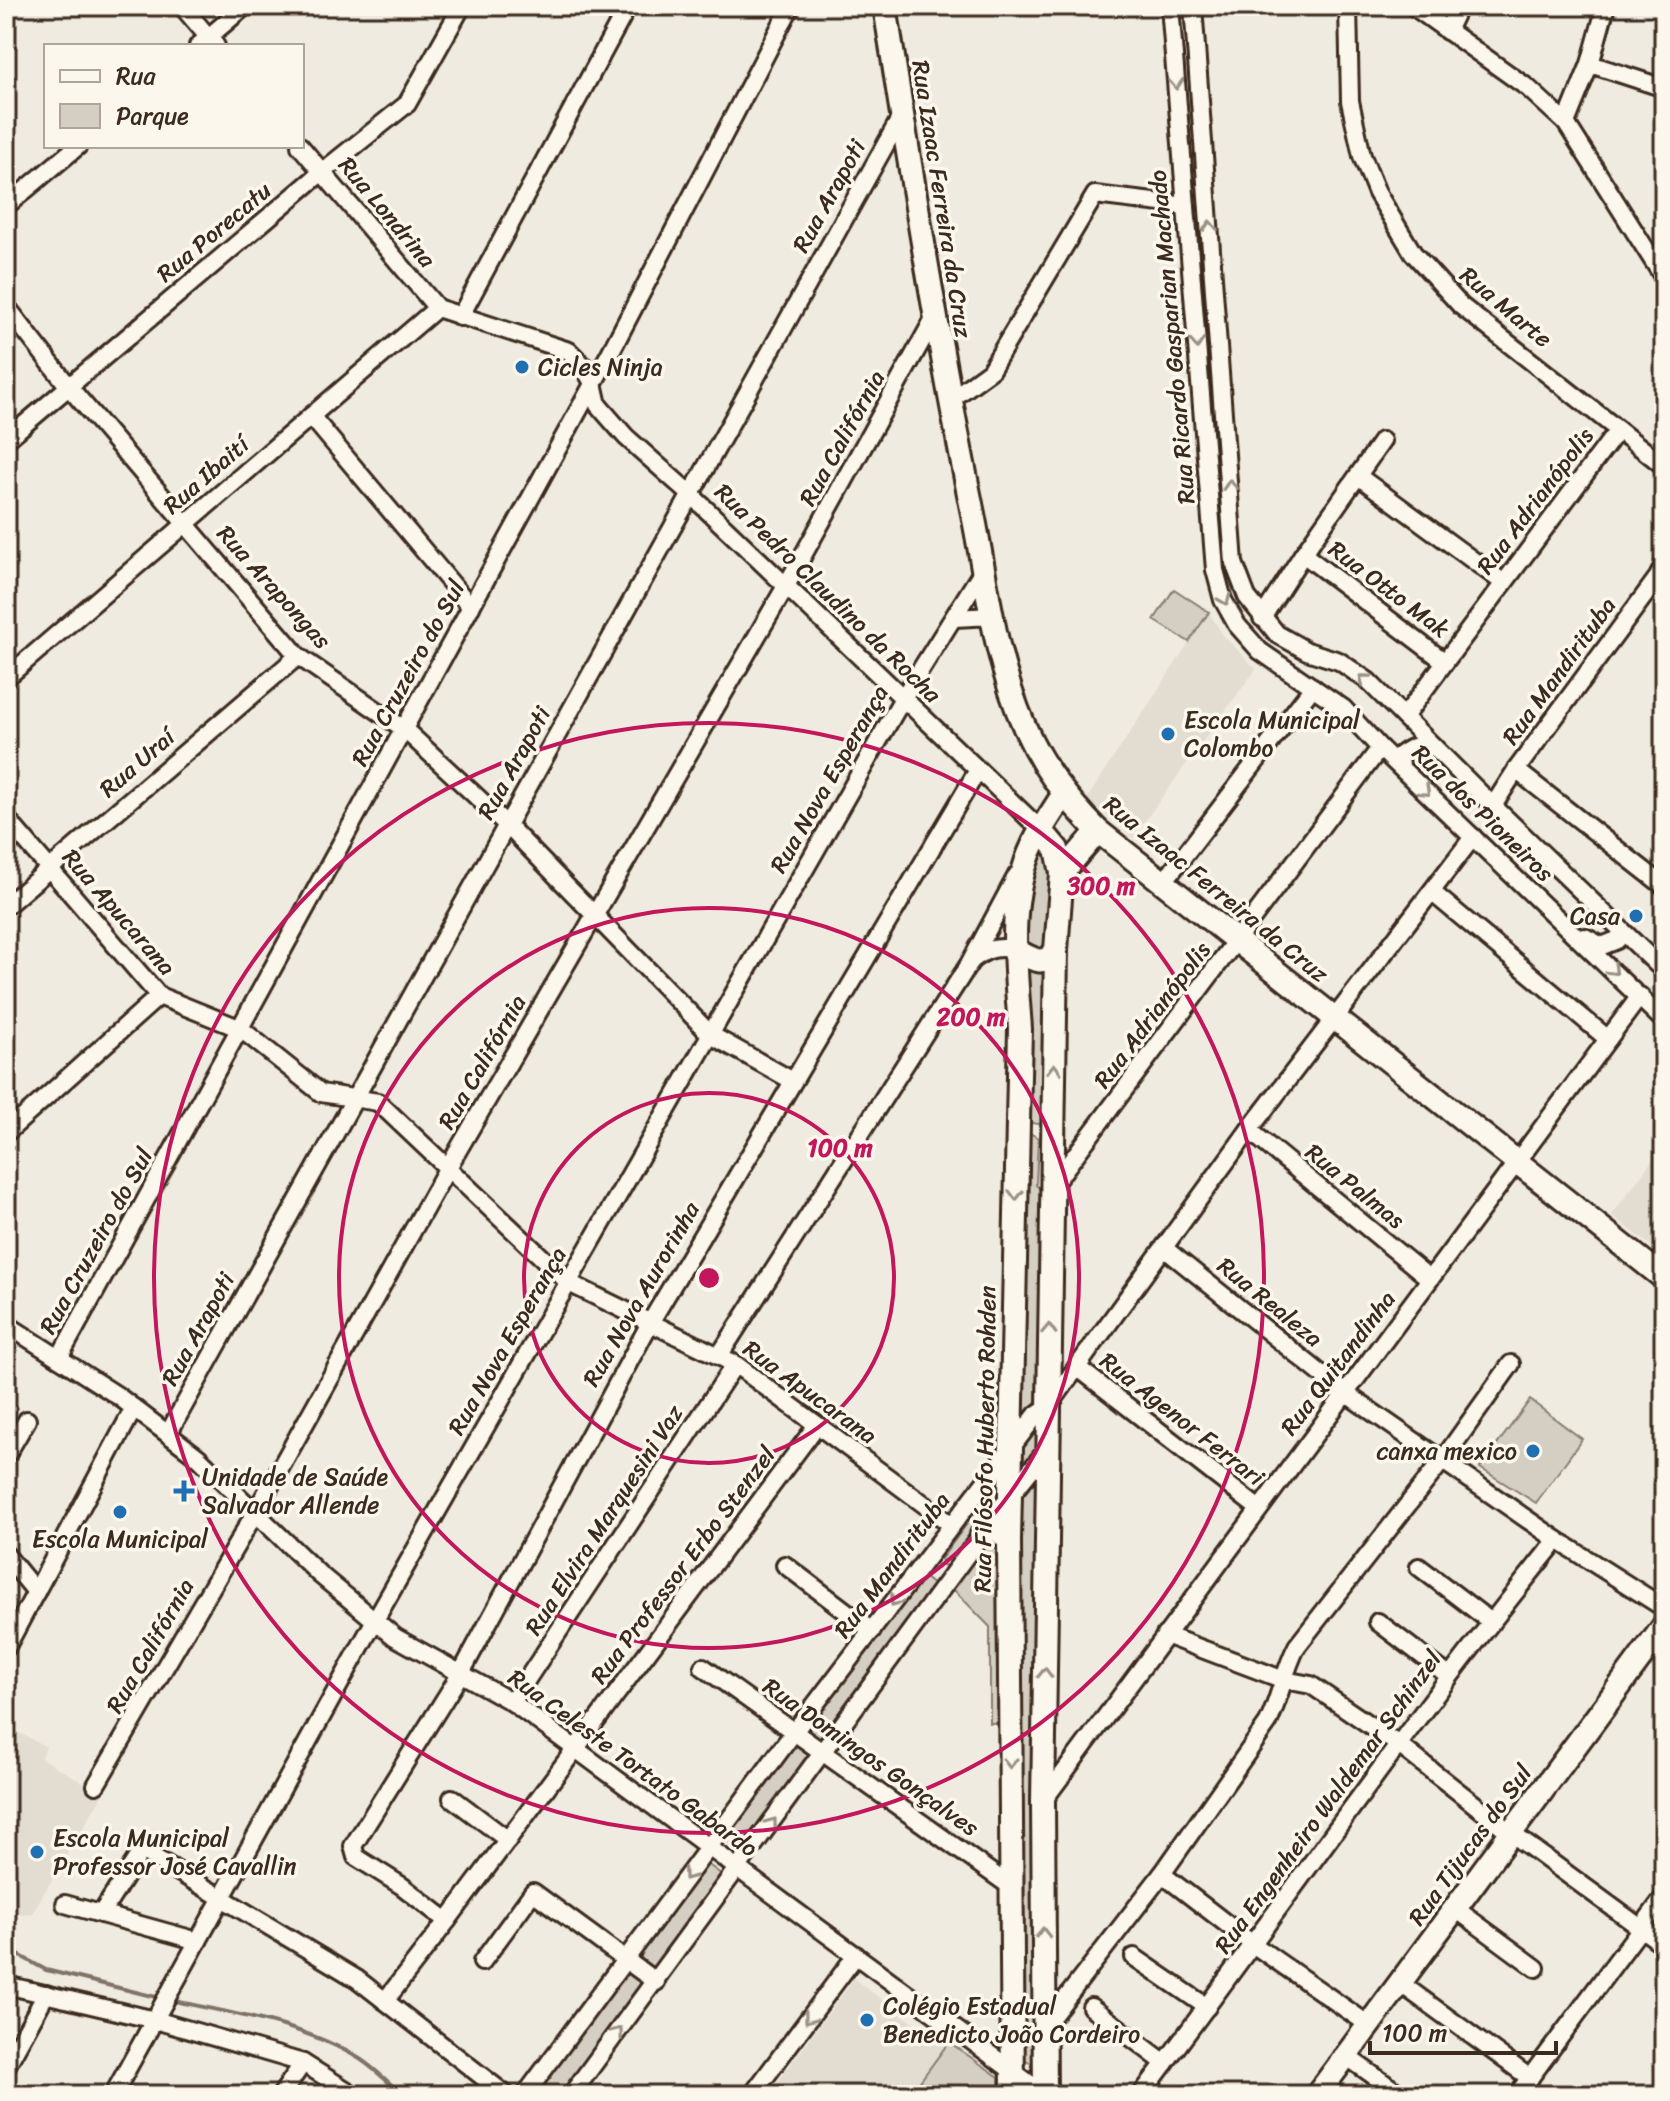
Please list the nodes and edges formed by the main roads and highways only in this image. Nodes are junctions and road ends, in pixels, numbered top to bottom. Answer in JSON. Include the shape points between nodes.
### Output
{"nodes":[{"id":1,"x":885,"y":6,"type":"edge"},
{"id":2,"x":1063,"y":795,"type":"junction"},
{"id":3,"x":1098,"y":831,"type":"junction"},
{"id":4,"x":1036,"y":838,"type":"junction"},
{"id":5,"x":1062,"y":873,"type":"junction"},
{"id":6,"x":1014,"y":949,"type":"junction"},
{"id":7,"x":1056,"y":950,"type":"junction"},
{"id":8,"x":1017,"y":1140,"type":"junction"},
{"id":9,"x":1053,"y":1143,"type":"junction"},
{"id":10,"x":1664,"y":1278,"type":"edge"},
{"id":11,"x":1048,"y":1370,"type":"junction"},
{"id":12,"x":1074,"y":1372,"type":"road end"},
{"id":13,"x":982,"y":1535,"type":"road end"},
{"id":14,"x":1009,"y":1540,"type":"junction"},
{"id":15,"x":1664,"y":1626,"type":"edge"},
{"id":16,"x":1013,"y":2095,"type":"edge"},
{"id":17,"x":1045,"y":2095,"type":"edge"},
{"id":18,"x":1317,"y":2095,"type":"edge"}],
"edges":[{"from":1,"to":2,"type":"main road","name":"Rua Izaac Ferreira da Cruz","via":[[942,360],[1000,655],[1025,728]]},
{"from":2,"to":3,"type":"main road","name":"Rua Izaac Ferreira da Cruz"},
{"from":2,"to":4,"type":"main road","name":"Rua Filósofo Huberto Rohden"},
{"from":3,"to":5,"type":"main road"},
{"from":3,"to":10,"type":"main road","name":"Rua Izaac Ferreira da Cruz"},
{"from":4,"to":5,"type":"main road","via":[[1057,849]]},
{"from":4,"to":6,"type":"main road","name":"Rua Filósofo Huberto Rohden","via":[[1018,902]]},
{"from":5,"to":7,"type":"main road"},
{"from":6,"to":7,"type":"main road","via":[[1040,962]]},
{"from":6,"to":8,"type":"main road","name":"Rua Filósofo Huberto Rohden","via":[[1020,1029]]},
{"from":9,"to":7,"type":"main road","one_way":true},
{"from":8,"to":9,"type":"main road","via":[[1036,1129],[1046,1132]]},
{"from":8,"to":14,"type":"main road","name":"Rua Filósofo Huberto Rohden","one_way":true},
{"from":11,"to":9,"type":"main road","one_way":true},
{"from":11,"to":12,"type":"main road","via":[[1058,1379]]},
{"from":17,"to":11,"type":"main road","one_way":true},
{"from":13,"to":14,"type":"main road","via":[[998,1530]]},
{"from":14,"to":16,"type":"main road","name":"Rua Filósofo Huberto Rohden","one_way":true},
{"from":15,"to":18,"type":"main road","name":"Rua Tijucas do Sul"}]}
